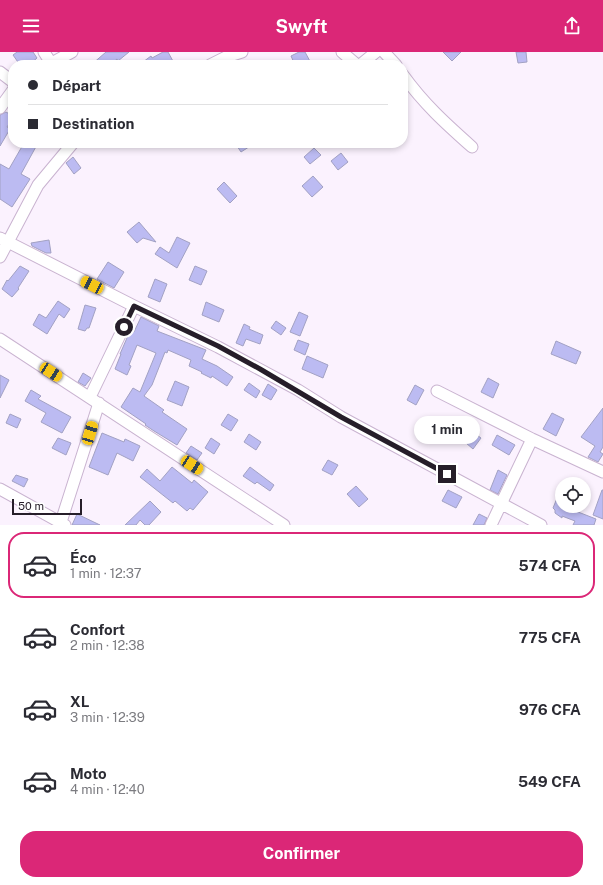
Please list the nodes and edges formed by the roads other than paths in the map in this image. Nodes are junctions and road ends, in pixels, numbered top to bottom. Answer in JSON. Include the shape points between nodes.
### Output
{"nodes":[{"id":1,"x":72,"y":52,"type":"edge"},
{"id":2,"x":242,"y":52,"type":"edge"},
{"id":3,"x":342,"y":52,"type":"edge"},
{"id":4,"x":376,"y":52,"type":"edge"},
{"id":5,"x":384,"y":52,"type":"edge"},
{"id":6,"x":225,"y":54,"type":"edge"},
{"id":7,"x":57,"y":60,"type":"edge"},
{"id":8,"x":217,"y":60,"type":"edge"},
{"id":9,"x":352,"y":60,"type":"edge"},
{"id":10,"x":365,"y":60,"type":"edge"},
{"id":11,"x":391,"y":60,"type":"edge"},
{"id":12,"x":0,"y":72,"type":"edge"},
{"id":13,"x":8,"y":78,"type":"edge"},
{"id":14,"x":408,"y":81,"type":"edge"},
{"id":15,"x":8,"y":97,"type":"edge"},
{"id":16,"x":0,"y":108,"type":"edge"},
{"id":17,"x":472,"y":147,"type":"dead end"},
{"id":18,"x":69,"y":148,"type":"edge"},
{"id":19,"x":4,"y":240,"type":"edge"},
{"id":20,"x":0,"y":257,"type":"edge"},
{"id":21,"x":134,"y":306,"type":"junction"},
{"id":22,"x":0,"y":339,"type":"edge"},
{"id":23,"x":437,"y":391,"type":"dead end"},
{"id":24,"x":94,"y":400,"type":"junction"},
{"id":25,"x":532,"y":440,"type":"junction"},
{"id":26,"x":603,"y":472,"type":"edge"},
{"id":27,"x":0,"y":489,"type":"edge"},
{"id":28,"x":500,"y":504,"type":"junction"},
{"id":29,"x":62,"y":524,"type":"edge"},
{"id":30,"x":284,"y":525,"type":"edge"},
{"id":31,"x":491,"y":525,"type":"edge"},
{"id":32,"x":541,"y":525,"type":"edge"}],
"edges":[{"from":1,"to":7,"type":"street"},
{"from":2,"to":6,"type":"street"},
{"from":3,"to":9,"type":"street"},
{"from":4,"to":10,"type":"street"},
{"from":5,"to":11,"type":"street"},
{"from":6,"to":8,"type":"street"},
{"from":12,"to":13,"type":"street"},
{"from":14,"to":17,"type":"street","via":[[427,106]]},
{"from":15,"to":16,"type":"street"},
{"from":18,"to":19,"type":"street","via":[[38,185]]},
{"from":19,"to":20,"type":"street"},
{"from":19,"to":21,"type":"street"},
{"from":21,"to":24,"type":"street"},
{"from":21,"to":28,"type":"street","via":[[218,346]]},
{"from":22,"to":24,"type":"street"},
{"from":23,"to":25,"type":"street"},
{"from":24,"to":29,"type":"street"},
{"from":24,"to":30,"type":"street"},
{"from":25,"to":26,"type":"street"},
{"from":25,"to":28,"type":"street"},
{"from":27,"to":29,"type":"street"},
{"from":28,"to":31,"type":"street"},
{"from":28,"to":32,"type":"street"}]}
